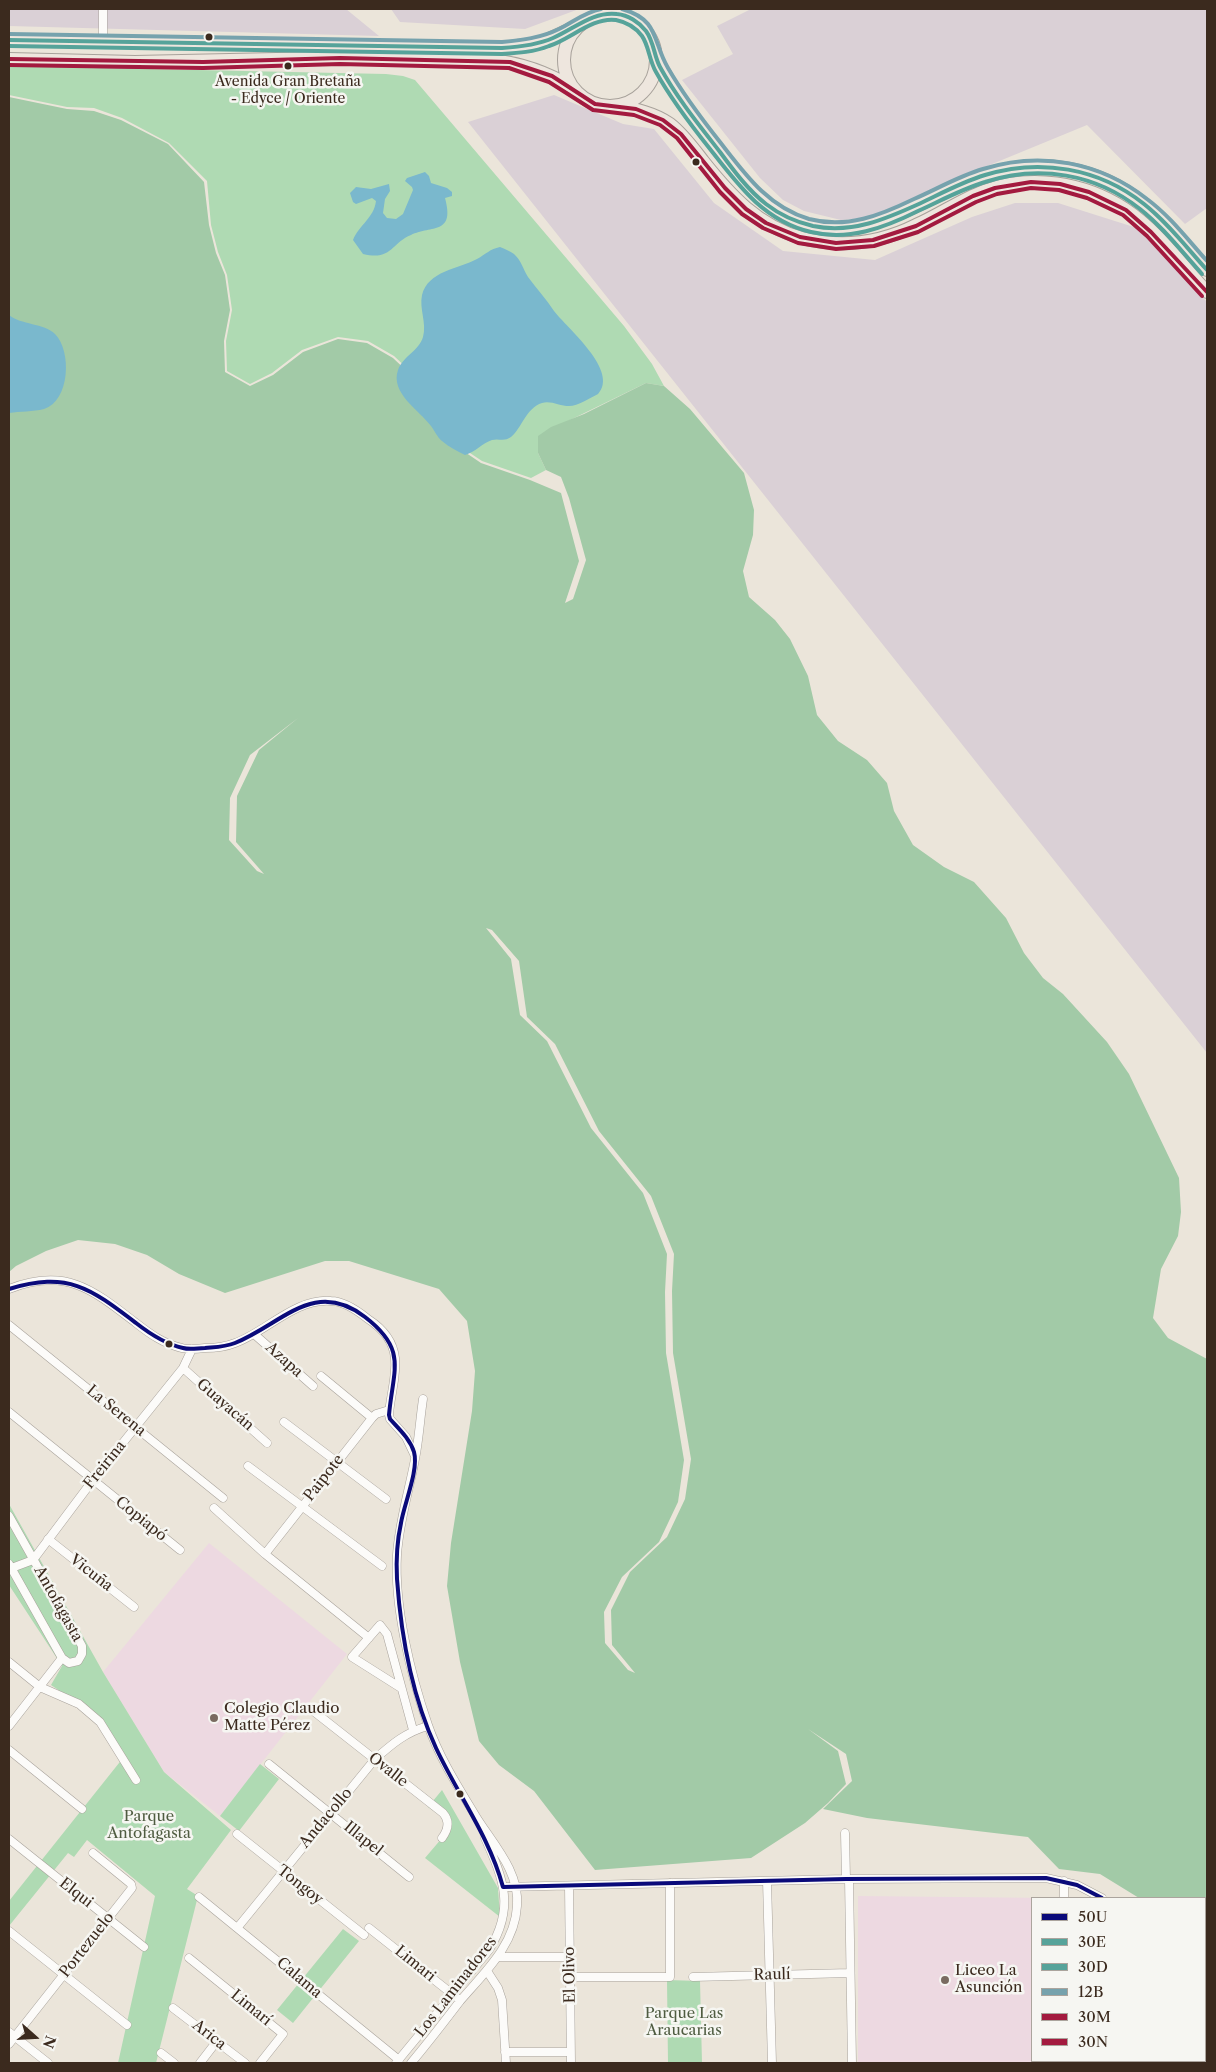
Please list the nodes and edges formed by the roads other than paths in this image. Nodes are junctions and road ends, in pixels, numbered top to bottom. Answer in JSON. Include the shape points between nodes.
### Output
{"nodes":[{"id":1,"x":103,"y":9,"type":"edge"},
{"id":2,"x":579,"y":25,"type":"junction"},
{"id":3,"x":9,"y":40,"type":"edge"},
{"id":4,"x":103,"y":41,"type":"junction"},
{"id":5,"x":9,"y":59,"type":"edge"},
{"id":6,"x":656,"y":59,"type":"junction"},
{"id":7,"x":135,"y":62,"type":"junction"},
{"id":8,"x":573,"y":88,"type":"junction"},
{"id":9,"x":617,"y":106,"type":"junction"},
{"id":10,"x":1207,"y":270,"type":"edge"},
{"id":11,"x":1207,"y":292,"type":"edge"},
{"id":12,"x":9,"y":1289,"type":"edge"},
{"id":13,"x":9,"y":1325,"type":"edge"},
{"id":14,"x":254,"y":1334,"type":"junction"},
{"id":15,"x":192,"y":1349,"type":"junction"},
{"id":16,"x":183,"y":1368,"type":"junction"},
{"id":17,"x":321,"y":1376,"type":"dead end"},
{"id":18,"x":313,"y":1386,"type":"dead end"},
{"id":19,"x":423,"y":1399,"type":"dead end"},
{"id":20,"x":389,"y":1410,"type":"junction"},
{"id":21,"x":9,"y":1412,"type":"edge"},
{"id":22,"x":372,"y":1418,"type":"junction"},
{"id":23,"x":284,"y":1422,"type":"dead end"},
{"id":24,"x":136,"y":1428,"type":"junction"},
{"id":25,"x":267,"y":1443,"type":"dead end"},
{"id":26,"x":415,"y":1458,"type":"junction"},
{"id":27,"x":338,"y":1460,"type":"junction"},
{"id":28,"x":248,"y":1466,"type":"dead end"},
{"id":29,"x":93,"y":1480,"type":"junction"},
{"id":30,"x":222,"y":1498,"type":"dead end"},
{"id":31,"x":386,"y":1499,"type":"dead end"},
{"id":32,"x":302,"y":1506,"type":"junction"},
{"id":33,"x":214,"y":1508,"type":"dead end"},
{"id":34,"x":9,"y":1516,"type":"edge"},
{"id":35,"x":48,"y":1538,"type":"junction"},
{"id":36,"x":180,"y":1550,"type":"dead end"},
{"id":37,"x":265,"y":1554,"type":"junction"},
{"id":38,"x":33,"y":1560,"type":"junction"},
{"id":39,"x":382,"y":1566,"type":"dead end"},
{"id":40,"x":10,"y":1567,"type":"edge"},
{"id":41,"x":134,"y":1607,"type":"dead end"},
{"id":42,"x":370,"y":1638,"type":"junction"},
{"id":43,"x":62,"y":1658,"type":"junction"},
{"id":44,"x":9,"y":1662,"type":"edge"},
{"id":45,"x":40,"y":1687,"type":"junction"},
{"id":46,"x":401,"y":1688,"type":"junction"},
{"id":47,"x":312,"y":1710,"type":"dead end"},
{"id":48,"x":9,"y":1726,"type":"edge"},
{"id":49,"x":428,"y":1726,"type":"junction"},
{"id":50,"x":413,"y":1730,"type":"junction"},
{"id":51,"x":9,"y":1750,"type":"edge"},
{"id":52,"x":375,"y":1759,"type":"junction"},
{"id":53,"x":269,"y":1764,"type":"dead end"},
{"id":54,"x":136,"y":1780,"type":"dead end"},
{"id":55,"x":82,"y":1809,"type":"dead end"},
{"id":56,"x":331,"y":1813,"type":"junction"},
{"id":57,"x":476,"y":1816,"type":"junction"},
{"id":58,"x":845,"y":1833,"type":"dead end"},
{"id":59,"x":237,"y":1834,"type":"dead end"},
{"id":60,"x":442,"y":1838,"type":"dead end"},
{"id":61,"x":9,"y":1839,"type":"edge"},
{"id":62,"x":93,"y":1853,"type":"dead end"},
{"id":63,"x":282,"y":1871,"type":"junction"},
{"id":64,"x":410,"y":1877,"type":"dead end"},
{"id":65,"x":847,"y":1879,"type":"junction"},
{"id":66,"x":767,"y":1881,"type":"junction"},
{"id":67,"x":1064,"y":1881,"type":"junction"},
{"id":68,"x":670,"y":1883,"type":"junction"},
{"id":69,"x":569,"y":1886,"type":"junction"},
{"id":70,"x":503,"y":1887,"type":"junction"},
{"id":71,"x":516,"y":1887,"type":"junction"},
{"id":72,"x":199,"y":1897,"type":"dead end"},
{"id":73,"x":1064,"y":1897,"type":"edge"},
{"id":74,"x":1100,"y":1897,"type":"edge"},
{"id":75,"x":109,"y":1918,"type":"junction"},
{"id":76,"x":238,"y":1927,"type":"junction"},
{"id":77,"x":9,"y":1931,"type":"edge"},
{"id":78,"x":367,"y":1931,"type":"joint"},
{"id":79,"x":144,"y":1947,"type":"dead end"},
{"id":80,"x":498,"y":1956,"type":"junction"},
{"id":81,"x":189,"y":1958,"type":"dead end"},
{"id":82,"x":569,"y":1958,"type":"junction"},
{"id":83,"x":487,"y":1970,"type":"junction"},
{"id":84,"x":850,"y":1973,"type":"junction"},
{"id":85,"x":64,"y":1975,"type":"junction"},
{"id":86,"x":769,"y":1975,"type":"junction"},
{"id":87,"x":570,"y":1977,"type":"junction"},
{"id":88,"x":693,"y":1977,"type":"dead end"},
{"id":89,"x":452,"y":1994,"type":"junction"},
{"id":90,"x":461,"y":2001,"type":"junction"},
{"id":91,"x":173,"y":2008,"type":"dead end"},
{"id":92,"x":127,"y":2025,"type":"dead end"},
{"id":93,"x":12,"y":2034,"type":"edge"},
{"id":94,"x":217,"y":2041,"type":"junction"},
{"id":95,"x":9,"y":2044,"type":"edge"},
{"id":96,"x":505,"y":2052,"type":"junction"},
{"id":97,"x":570,"y":2052,"type":"junction"},
{"id":98,"x":160,"y":2053,"type":"dead end"},
{"id":99,"x":397,"y":2061,"type":"edge"},
{"id":100,"x":48,"y":2063,"type":"edge"},
{"id":101,"x":174,"y":2063,"type":"edge"},
{"id":102,"x":200,"y":2063,"type":"edge"},
{"id":103,"x":245,"y":2063,"type":"edge"},
{"id":104,"x":260,"y":2063,"type":"edge"},
{"id":105,"x":411,"y":2063,"type":"edge"},
{"id":106,"x":506,"y":2063,"type":"edge"},
{"id":107,"x":571,"y":2063,"type":"edge"},
{"id":108,"x":772,"y":2063,"type":"edge"},
{"id":109,"x":852,"y":2063,"type":"edge"}],
"edges":[{"from":1,"to":4,"type":"street"},
{"from":2,"to":4,"type":"main road","via":[[540,43],[502,48]]},
{"from":2,"to":6,"type":"main road","via":[[602,14],[628,17],[648,34]]},
{"from":2,"to":8,"type":"main road","via":[[568,40],[564,59]]},
{"from":3,"to":4,"type":"main road"},
{"from":4,"to":7,"type":"main road","via":[[113,52]]},
{"from":5,"to":7,"type":"main road"},
{"from":6,"to":9,"type":"main road","via":[[655,72],[645,90],[630,102]]},
{"from":6,"to":10,"type":"main road","via":[[684,106],[741,178],[767,204],[792,220],[824,228],[858,228],[883,221],[960,185],[997,172],[1024,166],[1064,168],[1102,179],[1136,198]]},
{"from":7,"to":8,"type":"main road","via":[[324,58],[491,60],[531,68]]},
{"from":8,"to":9,"type":"main road","via":[[590,102]]},
{"from":9,"to":11,"type":"main road","via":[[646,113],[668,123],[686,139],[738,202],[766,223],[800,237],[836,243],[873,240],[901,232],[995,188],[1031,182],[1060,184],[1089,192],[1126,210]]},
{"from":12,"to":15,"type":"street","via":[[43,1280],[74,1283],[92,1291],[152,1335],[176,1347]]},
{"from":13,"to":24,"type":"street","name":"La Serena"},
{"from":14,"to":15,"type":"street","via":[[218,1348]]},
{"from":14,"to":18,"type":"street","name":"Azapa"},
{"from":14,"to":20,"type":"street","via":[[305,1305],[333,1301],[348,1306],[379,1327],[389,1338],[395,1358],[395,1374]]},
{"from":15,"to":16,"type":"street","name":"Freirina"},
{"from":16,"to":24,"type":"street","name":"Freirina"},
{"from":16,"to":25,"type":"street","name":"Guayacán"},
{"from":17,"to":22,"type":"street","name":"Azapa"},
{"from":19,"to":26,"type":"street"},
{"from":20,"to":22,"type":"street","name":"Paipote"},
{"from":20,"to":26,"type":"street","via":[[390,1419],[410,1443]]},
{"from":21,"to":29,"type":"street","name":"Copiapó"},
{"from":22,"to":27,"type":"street","name":"Paipote"},
{"from":23,"to":27,"type":"street"},
{"from":24,"to":29,"type":"street","name":"Freirina"},
{"from":24,"to":30,"type":"street","name":"La Serena"},
{"from":26,"to":49,"type":"street","via":[[402,1516],[397,1578],[410,1663]]},
{"from":27,"to":31,"type":"street"},
{"from":27,"to":32,"type":"street","name":"Paipote"},
{"from":28,"to":32,"type":"street"},
{"from":29,"to":35,"type":"street","name":"Freirina"},
{"from":29,"to":36,"type":"street","name":"Copiapó"},
{"from":32,"to":37,"type":"street","name":"Paipote"},
{"from":32,"to":39,"type":"street"},
{"from":33,"to":37,"type":"street"},
{"from":34,"to":38,"type":"street","name":"Antofagasta"},
{"from":35,"to":38,"type":"street","name":"Freirina"},
{"from":35,"to":41,"type":"street","name":"Vicuña"},
{"from":37,"to":42,"type":"street"},
{"from":38,"to":40,"type":"street"},
{"from":38,"to":43,"type":"street","name":"Antofagasta","via":[[82,1646],[78,1661],[69,1663]]},
{"from":40,"to":43,"type":"street","name":"Antofagasta"},
{"from":42,"to":46,"type":"street","via":[[380,1625],[384,1628]]},
{"from":42,"to":46,"type":"street","via":[[352,1657]]},
{"from":43,"to":45,"type":"street"},
{"from":44,"to":45,"type":"street"},
{"from":45,"to":48,"type":"street"},
{"from":45,"to":54,"type":"street","via":[[79,1704],[100,1722]]},
{"from":46,"to":50,"type":"street"},
{"from":47,"to":52,"type":"street","name":"Ovalle"},
{"from":49,"to":50,"type":"street","name":"Andacollo"},
{"from":49,"to":57,"type":"street"},
{"from":50,"to":52,"type":"street","name":"Andacollo"},
{"from":51,"to":55,"type":"street"},
{"from":52,"to":56,"type":"street","name":"Andacollo"},
{"from":52,"to":60,"type":"street","name":"Ovalle","via":[[446,1816],[448,1828]]},
{"from":53,"to":56,"type":"street","name":"Illapel"},
{"from":56,"to":63,"type":"street","name":"Andacollo"},
{"from":56,"to":64,"type":"street","name":"Illapel"},
{"from":57,"to":70,"type":"street","name":"Los Laminadores"},
{"from":57,"to":71,"type":"street","name":"Los Laminadores","via":[[507,1865]]},
{"from":58,"to":65,"type":"street"},
{"from":59,"to":63,"type":"street","name":"Tongoy"},
{"from":61,"to":75,"type":"street","name":"Elqui"},
{"from":62,"to":75,"type":"street","name":"Portezuelo","via":[[132,1886]]},
{"from":63,"to":76,"type":"street","name":"Andacollo"},
{"from":63,"to":78,"type":"street","name":"Tongoy"},
{"from":65,"to":66,"type":"street"},
{"from":65,"to":67,"type":"street","via":[[1046,1878]]},
{"from":65,"to":84,"type":"street"},
{"from":66,"to":68,"type":"street"},
{"from":66,"to":86,"type":"street"},
{"from":67,"to":73,"type":"street"},
{"from":67,"to":74,"type":"street"},
{"from":68,"to":69,"type":"street"},
{"from":68,"to":87,"type":"street","via":[[670,1977]]},
{"from":69,"to":71,"type":"street"},
{"from":69,"to":82,"type":"street","name":"El Olivo"},
{"from":70,"to":71,"type":"street"},
{"from":70,"to":89,"type":"street","name":"Los Laminadores","via":[[505,1910],[496,1939]]},
{"from":71,"to":80,"type":"street","name":"Los Laminadores","via":[[518,1906],[515,1921]]},
{"from":72,"to":76,"type":"street","name":"Calama"},
{"from":75,"to":79,"type":"street","name":"Elqui"},
{"from":75,"to":85,"type":"street","name":"Portezuelo"},
{"from":76,"to":99,"type":"street","name":"Calama"},
{"from":77,"to":85,"type":"street"},
{"from":78,"to":89,"type":"street","name":"Limari"},
{"from":80,"to":82,"type":"street"},
{"from":80,"to":83,"type":"street","name":"Los Laminadores"},
{"from":81,"to":104,"type":"street","name":"Limarí","via":[[283,2034]]},
{"from":82,"to":87,"type":"street","name":"El Olivo"},
{"from":83,"to":90,"type":"street","name":"Los Laminadores"},
{"from":83,"to":96,"type":"street","via":[[500,1994]]},
{"from":84,"to":86,"type":"street","name":"Raulí"},
{"from":84,"to":109,"type":"street"},
{"from":85,"to":92,"type":"street"},
{"from":85,"to":93,"type":"street","name":"Portezuelo"},
{"from":86,"to":88,"type":"street","name":"Raulí"},
{"from":86,"to":108,"type":"street"},
{"from":87,"to":97,"type":"street","name":"El Olivo"},
{"from":89,"to":90,"type":"street","name":"Limari"},
{"from":89,"to":99,"type":"street","name":"Los Laminadores"},
{"from":90,"to":105,"type":"street","name":"Los Laminadores"},
{"from":91,"to":94,"type":"street","name":"Arica"},
{"from":93,"to":95,"type":"street","name":"Portezuelo"},
{"from":93,"to":100,"type":"street"},
{"from":94,"to":102,"type":"street"},
{"from":94,"to":103,"type":"street","name":"Arica"},
{"from":96,"to":97,"type":"street"},
{"from":96,"to":106,"type":"street"},
{"from":97,"to":107,"type":"street","name":"El Olivo"},
{"from":98,"to":101,"type":"street"}]}
